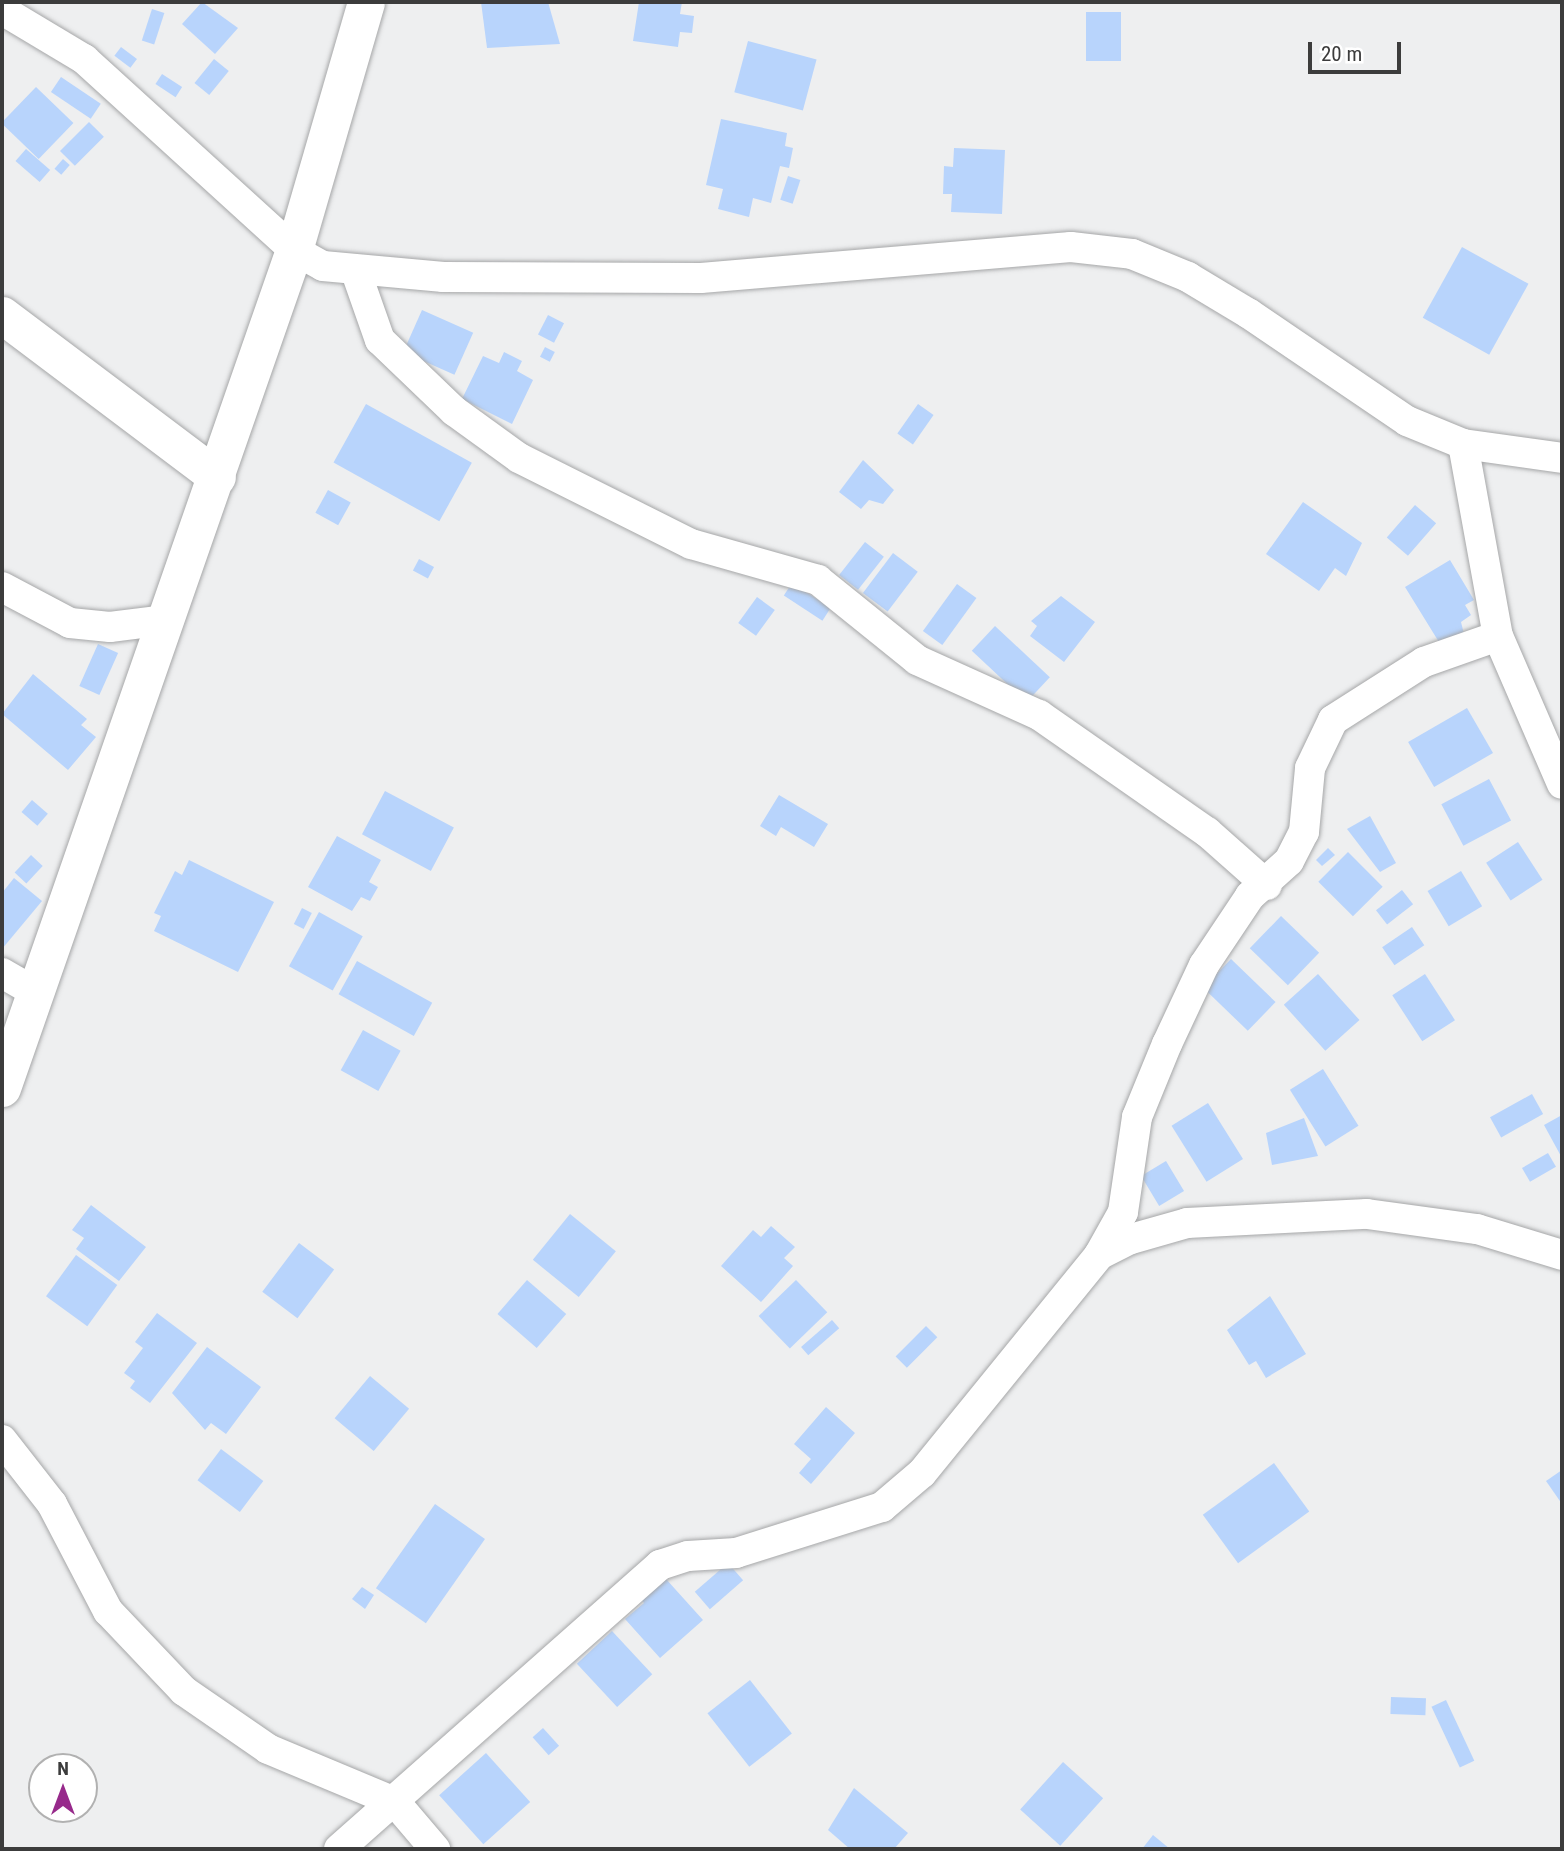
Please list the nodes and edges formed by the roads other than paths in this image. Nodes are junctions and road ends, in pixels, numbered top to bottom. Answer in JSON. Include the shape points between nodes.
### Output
{"nodes":[{"id":1,"x":366,"y":2,"type":"edge"},
{"id":2,"x":2,"y":10,"type":"edge"},
{"id":3,"x":294,"y":250,"type":"junction"},
{"id":4,"x":355,"y":272,"type":"junction"},
{"id":5,"x":2,"y":315,"type":"edge"},
{"id":6,"x":1463,"y":444,"type":"junction"},
{"id":7,"x":1562,"y":458,"type":"edge"},
{"id":8,"x":216,"y":477,"type":"junction"},
{"id":9,"x":2,"y":587,"type":"edge"},
{"id":10,"x":165,"y":620,"type":"junction"},
{"id":11,"x":1498,"y":636,"type":"junction"},
{"id":12,"x":1562,"y":784,"type":"edge"},
{"id":13,"x":1267,"y":885,"type":"junction"},
{"id":14,"x":17,"y":982,"type":"edge"},
{"id":15,"x":2,"y":1088,"type":"edge"},
{"id":16,"x":1099,"y":1255,"type":"junction"},
{"id":17,"x":1562,"y":1255,"type":"edge"},
{"id":18,"x":2,"y":1440,"type":"edge"},
{"id":19,"x":396,"y":1802,"type":"junction"},
{"id":20,"x":339,"y":1849,"type":"edge"},
{"id":21,"x":435,"y":1849,"type":"edge"}],
"edges":[{"from":1,"to":3,"type":"street"},
{"from":2,"to":3,"type":"street","via":[[84,59]]},
{"from":3,"to":4,"type":"street","via":[[323,266]]},
{"from":3,"to":8,"type":"street"},
{"from":4,"to":6,"type":"street","via":[[701,278],[1071,247],[1132,254],[1188,277],[1344,383]]},
{"from":4,"to":13,"type":"street","via":[[380,340],[454,411],[519,458],[691,544],[818,580],[917,660],[1039,715],[1207,832]]},
{"from":5,"to":8,"type":"street"},
{"from":6,"to":7,"type":"street"},
{"from":6,"to":11,"type":"street"},
{"from":8,"to":10,"type":"street"},
{"from":9,"to":10,"type":"street","via":[[70,623],[110,627]]},
{"from":10,"to":14,"type":"street"},
{"from":11,"to":12,"type":"street"},
{"from":11,"to":13,"type":"street","via":[[1424,662],[1332,720],[1310,768],[1304,832]]},
{"from":13,"to":16,"type":"street","via":[[1250,896],[1204,965],[1167,1044],[1137,1117],[1123,1212]]},
{"from":14,"to":15,"type":"street"},
{"from":16,"to":17,"type":"street","via":[[1187,1223],[1367,1214],[1476,1229]]},
{"from":16,"to":19,"type":"street","via":[[922,1473],[882,1507],[736,1552],[688,1556],[660,1565]]},
{"from":18,"to":19,"type":"street","via":[[52,1504],[108,1611],[184,1691],[268,1749]]},
{"from":19,"to":20,"type":"street"},
{"from":19,"to":21,"type":"street"}]}
